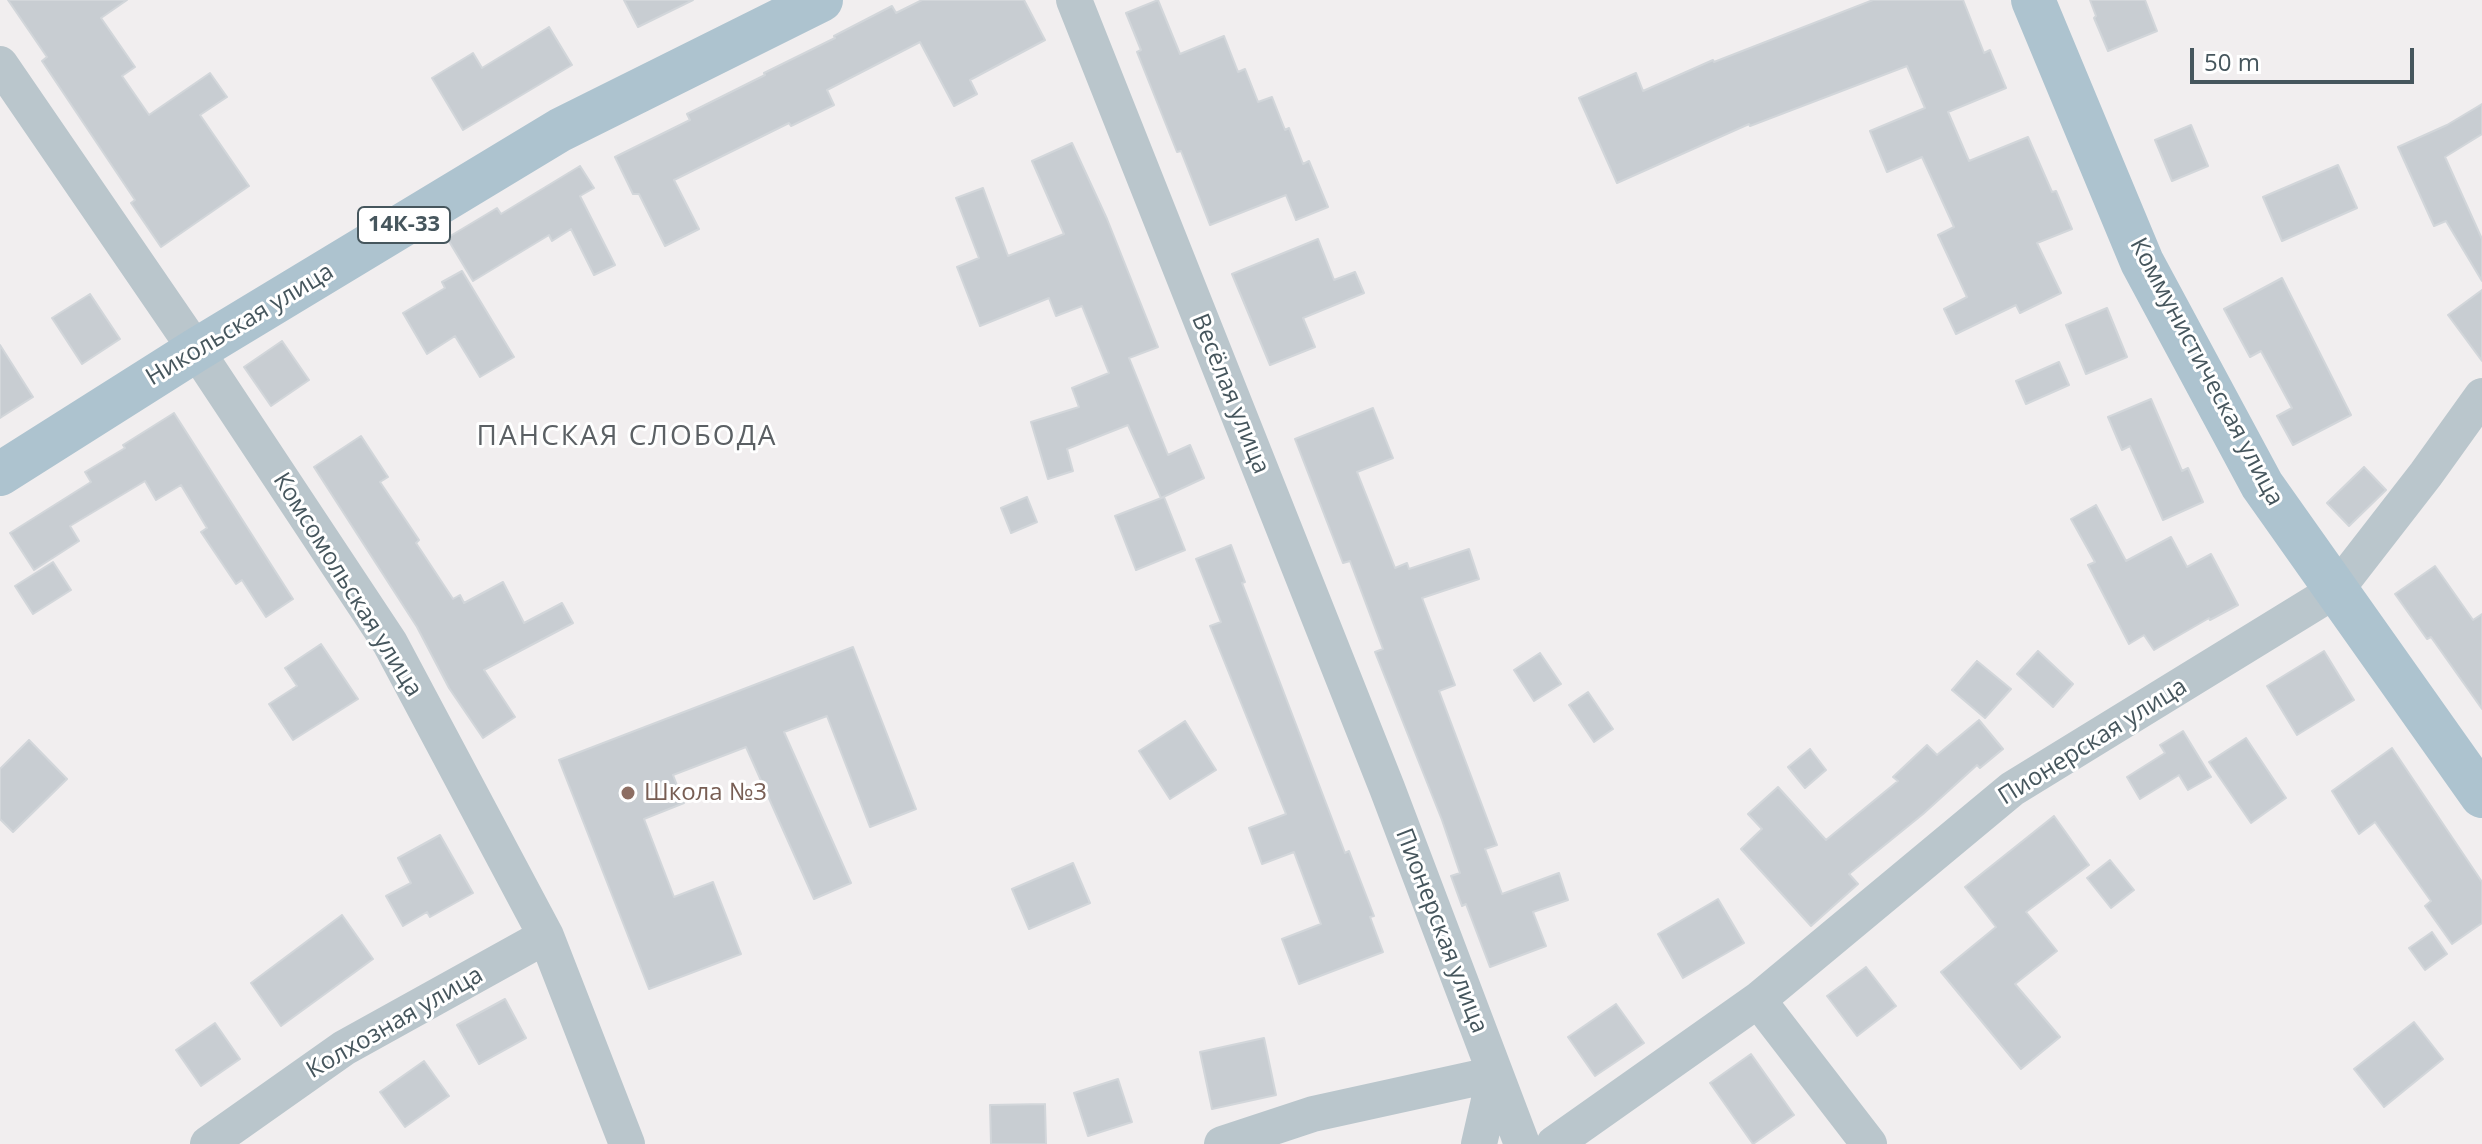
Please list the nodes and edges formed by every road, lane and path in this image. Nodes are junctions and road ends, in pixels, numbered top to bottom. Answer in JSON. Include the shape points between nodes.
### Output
{"nodes":[{"id":1,"x":821,"y":0,"type":"edge"},
{"id":2,"x":1074,"y":0,"type":"edge"},
{"id":3,"x":2033,"y":0,"type":"edge"},
{"id":4,"x":0,"y":64,"type":"edge"},
{"id":5,"x":196,"y":350,"type":"junction"},
{"id":6,"x":2482,"y":396,"type":"edge"},
{"id":7,"x":0,"y":474,"type":"edge"},
{"id":8,"x":2336,"y":590,"type":"junction"},
{"id":9,"x":1387,"y":788,"type":"joint"},
{"id":10,"x":2482,"y":796,"type":"edge"},
{"id":11,"x":546,"y":936,"type":"junction"},
{"id":12,"x":1758,"y":1000,"type":"junction"},
{"id":13,"x":1495,"y":1074,"type":"junction"},
{"id":14,"x":208,"y":1144,"type":"edge"},
{"id":15,"x":627,"y":1144,"type":"edge"},
{"id":16,"x":1222,"y":1144,"type":"edge"},
{"id":17,"x":1479,"y":1144,"type":"edge"},
{"id":18,"x":1522,"y":1144,"type":"edge"},
{"id":19,"x":1554,"y":1144,"type":"edge"},
{"id":20,"x":1869,"y":1144,"type":"edge"}],
"edges":[{"from":1,"to":5,"type":"main road","name":"Никольская улица","number":"14К-33","via":[[560,130]]},
{"from":2,"to":9,"type":"street","name":"Весёлая улица"},
{"from":3,"to":8,"type":"main road","name":"Коммунистическая улица","via":[[2142,262],[2262,485]]},
{"from":4,"to":5,"type":"street","name":"Комсомольская улица"},
{"from":5,"to":7,"type":"main road","name":"Никольская улица","number":"14К-33"},
{"from":5,"to":11,"type":"street","name":"Комсомольская улица","via":[[390,643]]},
{"from":6,"to":8,"type":"street","name":"Пионерская улица"},
{"from":8,"to":10,"type":"main road","name":"Коммунистическая улица"},
{"from":8,"to":12,"type":"street","name":"Пионерская улица","via":[[2012,789]]},
{"from":9,"to":13,"type":"street","name":"Пионерская улица"},
{"from":11,"to":14,"type":"street","name":"Колхозная улица","via":[[344,1048]]},
{"from":11,"to":15,"type":"street","name":"Комсомольская улица"},
{"from":12,"to":19,"type":"street","name":"Пионерская улица"},
{"from":12,"to":20,"type":"street"},
{"from":13,"to":16,"type":"street","via":[[1313,1114]]},
{"from":13,"to":17,"type":"street"},
{"from":13,"to":18,"type":"street","name":"Пионерская улица"}]}
